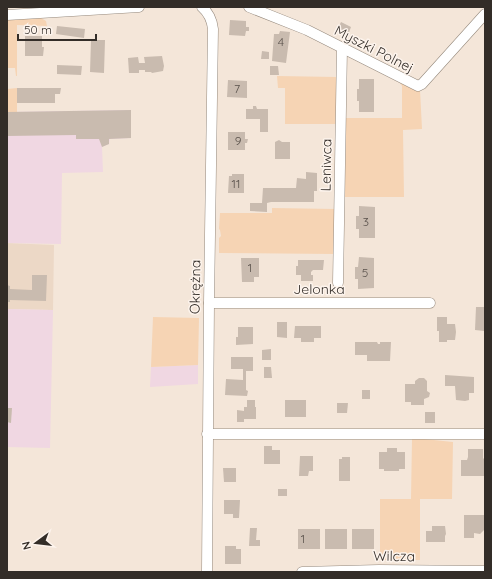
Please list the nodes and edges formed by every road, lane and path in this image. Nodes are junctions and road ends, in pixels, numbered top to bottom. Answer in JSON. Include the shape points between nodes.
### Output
{"nodes":[{"id":1,"x":138,"y":7,"type":"edge"},
{"id":2,"x":249,"y":7,"type":"edge"},
{"id":3,"x":205,"y":8,"type":"edge"},
{"id":4,"x":485,"y":14,"type":"edge"},
{"id":5,"x":7,"y":15,"type":"edge"},
{"id":6,"x":342,"y":48,"type":"junction"},
{"id":7,"x":338,"y":283,"type":"dead end"},
{"id":8,"x":430,"y":302,"type":"dead end"},
{"id":9,"x":209,"y":303,"type":"junction"},
{"id":10,"x":208,"y":434,"type":"junction"},
{"id":11,"x":485,"y":434,"type":"edge"},
{"id":12,"x":485,"y":571,"type":"edge"},
{"id":13,"x":207,"y":572,"type":"edge"},
{"id":14,"x":302,"y":572,"type":"edge"}],
"edges":[{"from":1,"to":5,"type":"street"},
{"from":2,"to":6,"type":"street","name":"Myszki Polnej","via":[[292,23]]},
{"from":3,"to":9,"type":"street","name":"Okrężna","via":[[213,29]]},
{"from":4,"to":6,"type":"street","name":"Myszki Polnej","via":[[420,85]]},
{"from":6,"to":7,"type":"street","name":"Leniwca"},
{"from":8,"to":9,"type":"street","name":"Jelonka"},
{"from":9,"to":10,"type":"street","name":"Okrężna"},
{"from":10,"to":11,"type":"street"},
{"from":10,"to":13,"type":"street","name":"Okrężna"},
{"from":12,"to":14,"type":"street","name":"Wilcza"}]}
